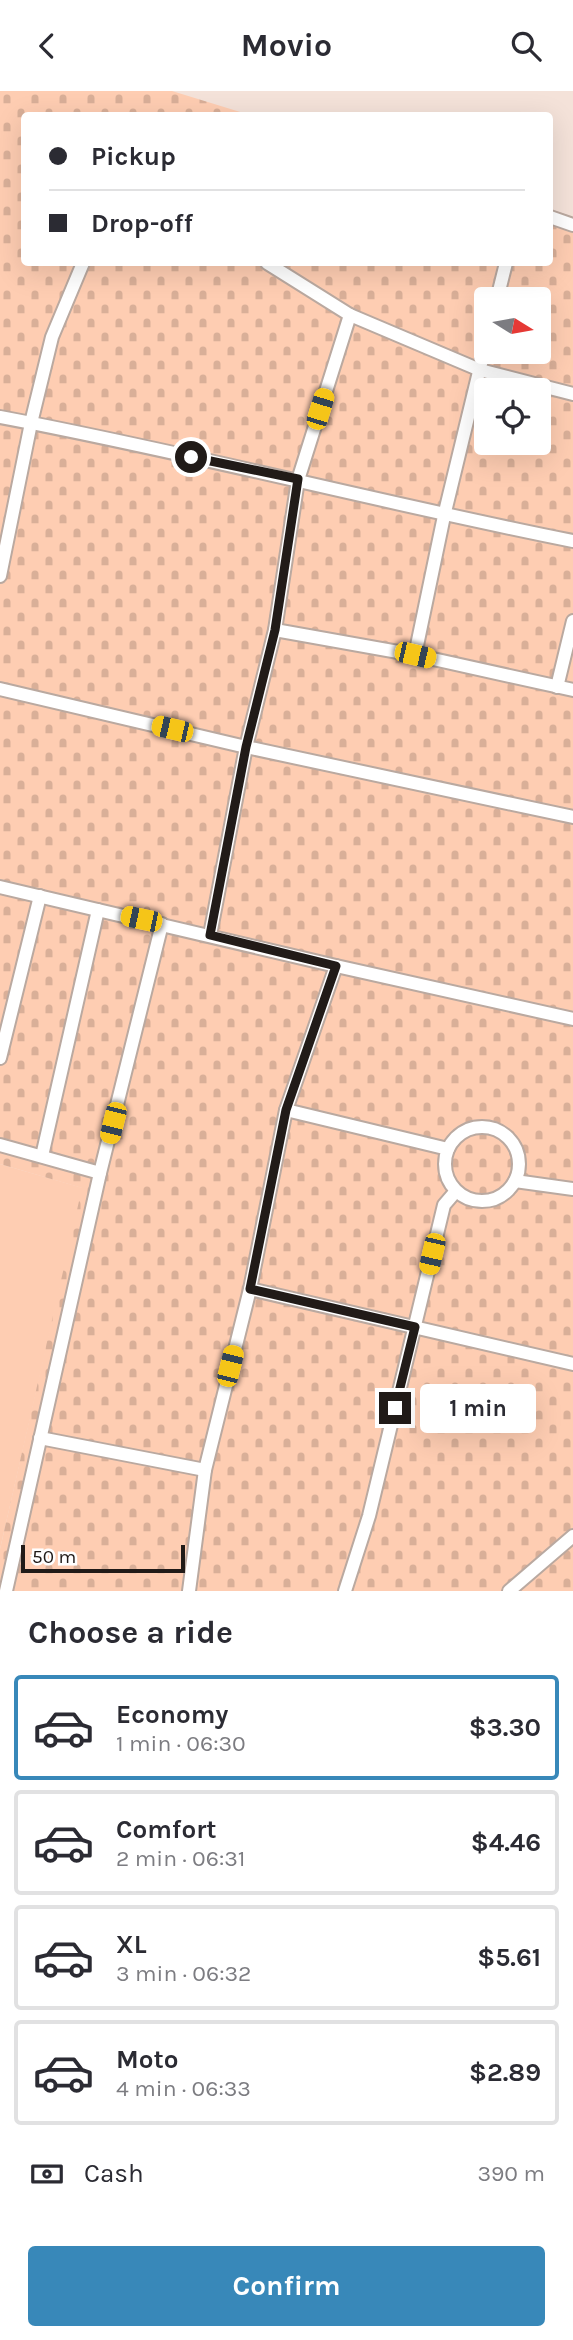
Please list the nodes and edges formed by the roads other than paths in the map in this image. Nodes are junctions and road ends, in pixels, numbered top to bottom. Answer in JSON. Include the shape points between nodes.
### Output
{"nodes":[{"id":1,"x":553,"y":218,"type":"edge"},
{"id":2,"x":573,"y":225,"type":"edge"},
{"id":3,"x":82,"y":266,"type":"edge"},
{"id":4,"x":272,"y":266,"type":"edge"},
{"id":5,"x":505,"y":266,"type":"edge"},
{"id":6,"x":500,"y":287,"type":"edge"},
{"id":7,"x":350,"y":315,"type":"junction"},
{"id":8,"x":481,"y":364,"type":"edge"},
{"id":9,"x":480,"y":369,"type":"junction"},
{"id":10,"x":573,"y":394,"type":"edge"},
{"id":11,"x":0,"y":417,"type":"edge"},
{"id":12,"x":31,"y":423,"type":"junction"},
{"id":13,"x":298,"y":479,"type":"junction"},
{"id":14,"x":444,"y":516,"type":"junction"},
{"id":15,"x":573,"y":541,"type":"edge"},
{"id":16,"x":0,"y":576,"type":"edge"},
{"id":17,"x":573,"y":621,"type":"edge"},
{"id":18,"x":275,"y":630,"type":"junction"},
{"id":19,"x":415,"y":655,"type":"junction"},
{"id":20,"x":557,"y":687,"type":"junction"},
{"id":21,"x":0,"y":689,"type":"edge"},
{"id":22,"x":573,"y":690,"type":"edge"},
{"id":23,"x":246,"y":747,"type":"junction"},
{"id":24,"x":573,"y":817,"type":"edge"},
{"id":25,"x":0,"y":887,"type":"edge"},
{"id":26,"x":40,"y":896,"type":"junction"},
{"id":27,"x":98,"y":910,"type":"junction"},
{"id":28,"x":162,"y":924,"type":"junction"},
{"id":29,"x":210,"y":935,"type":"junction"},
{"id":30,"x":336,"y":966,"type":"junction"},
{"id":31,"x":573,"y":1019,"type":"edge"},
{"id":32,"x":0,"y":1058,"type":"edge"},
{"id":33,"x":286,"y":1110,"type":"junction"},
{"id":34,"x":0,"y":1145,"type":"edge"},
{"id":35,"x":448,"y":1149,"type":"junction"},
{"id":36,"x":42,"y":1156,"type":"junction"},
{"id":37,"x":100,"y":1173,"type":"junction"},
{"id":38,"x":515,"y":1181,"type":"junction"},
{"id":39,"x":573,"y":1189,"type":"edge"},
{"id":40,"x":456,"y":1191,"type":"junction"},
{"id":41,"x":250,"y":1289,"type":"junction"},
{"id":42,"x":415,"y":1327,"type":"junction"},
{"id":43,"x":573,"y":1364,"type":"edge"},
{"id":44,"x":40,"y":1437,"type":"junction"},
{"id":45,"x":205,"y":1470,"type":"junction"},
{"id":46,"x":573,"y":1536,"type":"edge"},
{"id":47,"x":6,"y":1591,"type":"edge"},
{"id":48,"x":189,"y":1591,"type":"edge"},
{"id":49,"x":345,"y":1591,"type":"edge"},
{"id":50,"x":509,"y":1591,"type":"edge"}],
"edges":[{"from":1,"to":2,"type":"lane"},
{"from":3,"to":12,"type":"lane","via":[[52,337]]},
{"from":4,"to":7,"type":"lane"},
{"from":5,"to":6,"type":"lane"},
{"from":7,"to":9,"type":"lane"},
{"from":7,"to":13,"type":"lane"},
{"from":8,"to":9,"type":"lane"},
{"from":9,"to":10,"type":"lane"},
{"from":9,"to":14,"type":"lane"},
{"from":11,"to":12,"type":"lane"},
{"from":12,"to":13,"type":"lane"},
{"from":12,"to":16,"type":"lane"},
{"from":13,"to":14,"type":"lane"},
{"from":13,"to":18,"type":"lane"},
{"from":14,"to":15,"type":"lane"},
{"from":14,"to":19,"type":"lane"},
{"from":17,"to":20,"type":"lane"},
{"from":18,"to":19,"type":"lane"},
{"from":18,"to":23,"type":"lane"},
{"from":19,"to":20,"type":"lane"},
{"from":20,"to":22,"type":"lane"},
{"from":21,"to":23,"type":"lane"},
{"from":23,"to":24,"type":"lane"},
{"from":23,"to":29,"type":"lane"},
{"from":25,"to":26,"type":"lane"},
{"from":26,"to":27,"type":"lane"},
{"from":26,"to":32,"type":"lane"},
{"from":27,"to":28,"type":"lane"},
{"from":27,"to":36,"type":"lane"},
{"from":28,"to":29,"type":"lane"},
{"from":28,"to":37,"type":"lane"},
{"from":29,"to":30,"type":"lane"},
{"from":30,"to":31,"type":"lane"},
{"from":30,"to":33,"type":"lane"},
{"from":33,"to":35,"type":"lane"},
{"from":33,"to":41,"type":"lane"},
{"from":34,"to":36,"type":"lane"},
{"from":35,"to":38,"type":"lane","via":[[455,1139],[475,1128],[498,1131],[508,1137],[518,1158]]},
{"from":35,"to":40,"type":"lane","via":[[446,1171]]},
{"from":36,"to":37,"type":"lane"},
{"from":37,"to":44,"type":"lane"},
{"from":38,"to":39,"type":"lane"},
{"from":38,"to":40,"type":"lane","via":[[499,1198],[488,1201],[465,1198]]},
{"from":40,"to":42,"type":"lane","via":[[444,1205]]},
{"from":41,"to":42,"type":"lane"},
{"from":41,"to":45,"type":"lane"},
{"from":42,"to":43,"type":"lane"},
{"from":42,"to":49,"type":"lane","via":[[369,1516]]},
{"from":44,"to":45,"type":"lane"},
{"from":44,"to":47,"type":"lane"},
{"from":45,"to":48,"type":"lane"},
{"from":46,"to":50,"type":"lane"}]}
